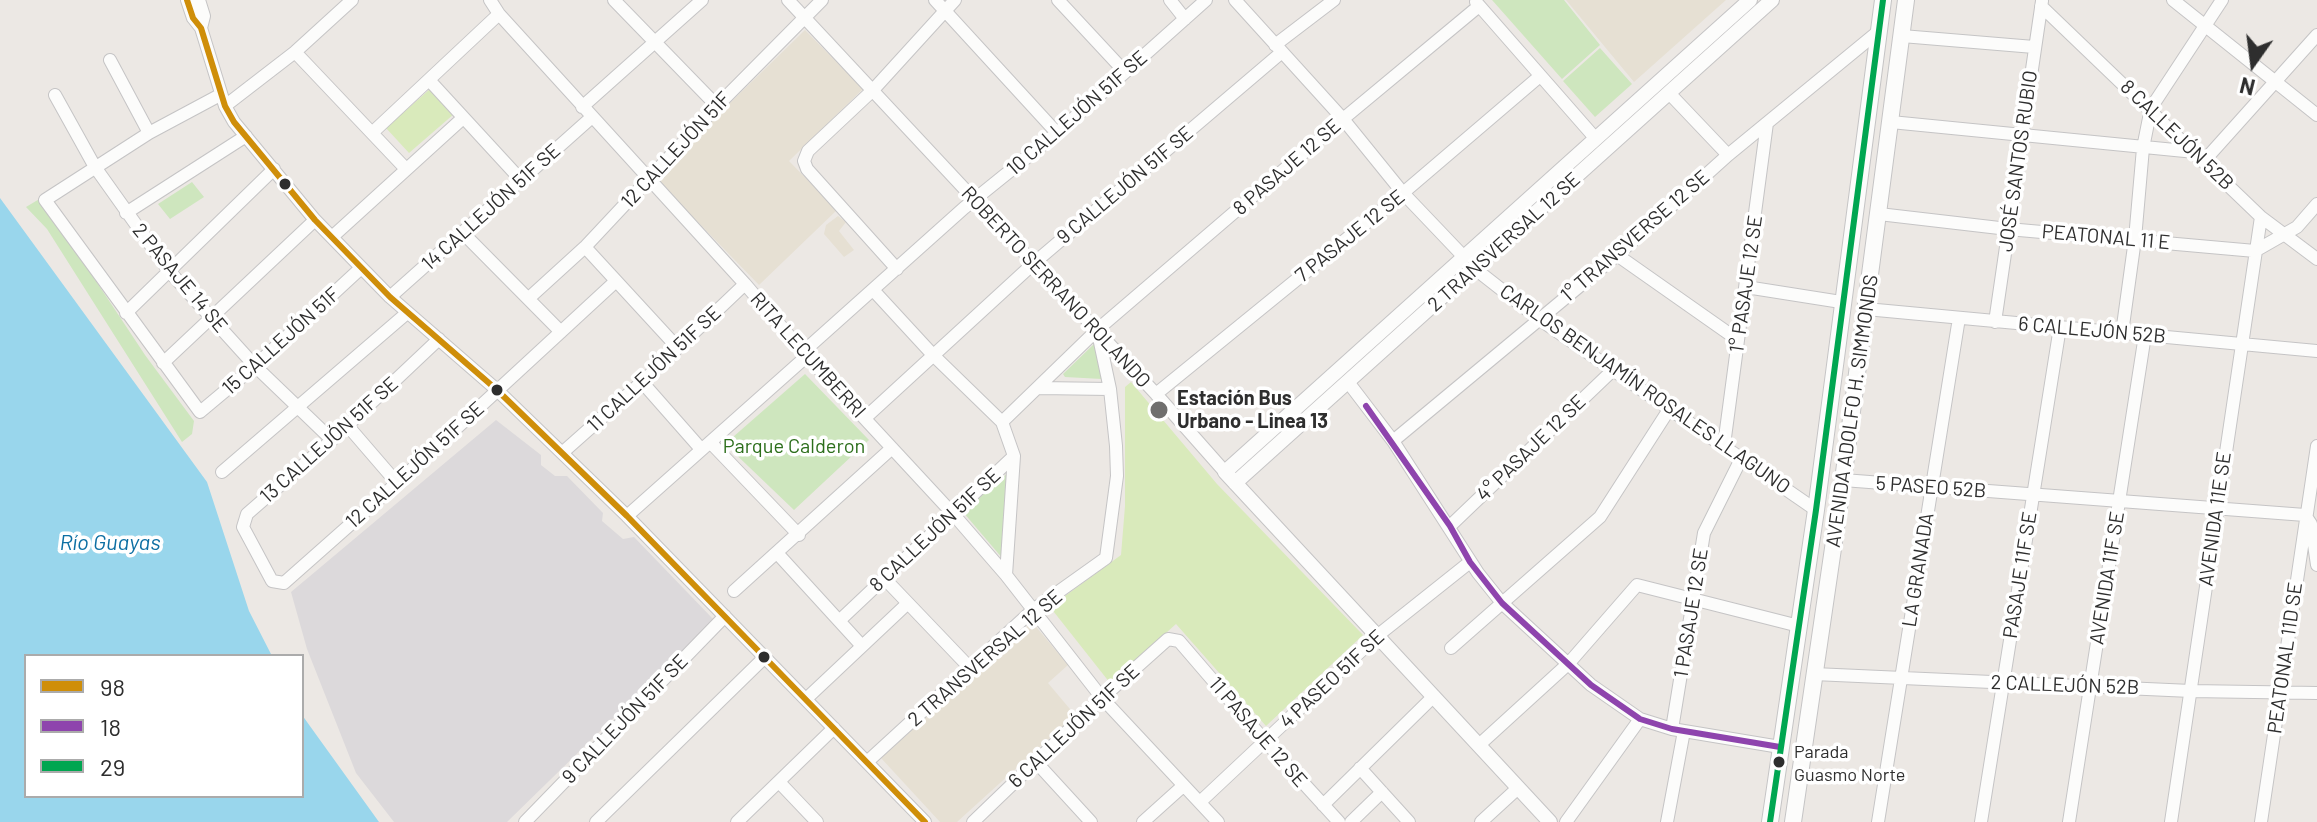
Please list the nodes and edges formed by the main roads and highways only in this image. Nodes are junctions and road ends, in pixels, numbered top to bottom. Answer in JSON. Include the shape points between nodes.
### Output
{"nodes":[{"id":1,"x":1883,"y":0,"type":"edge"},
{"id":2,"x":1906,"y":0,"type":"edge"},
{"id":3,"x":1770,"y":822,"type":"edge"},
{"id":4,"x":1793,"y":822,"type":"edge"}],
"edges":[{"from":1,"to":3,"type":"main road","name":"AVENIDA ADOLFO H. SIMMONDS"},
{"from":2,"to":4,"type":"main road","name":"AVENIDA ADOLFO H. SIMMONDS"}]}
